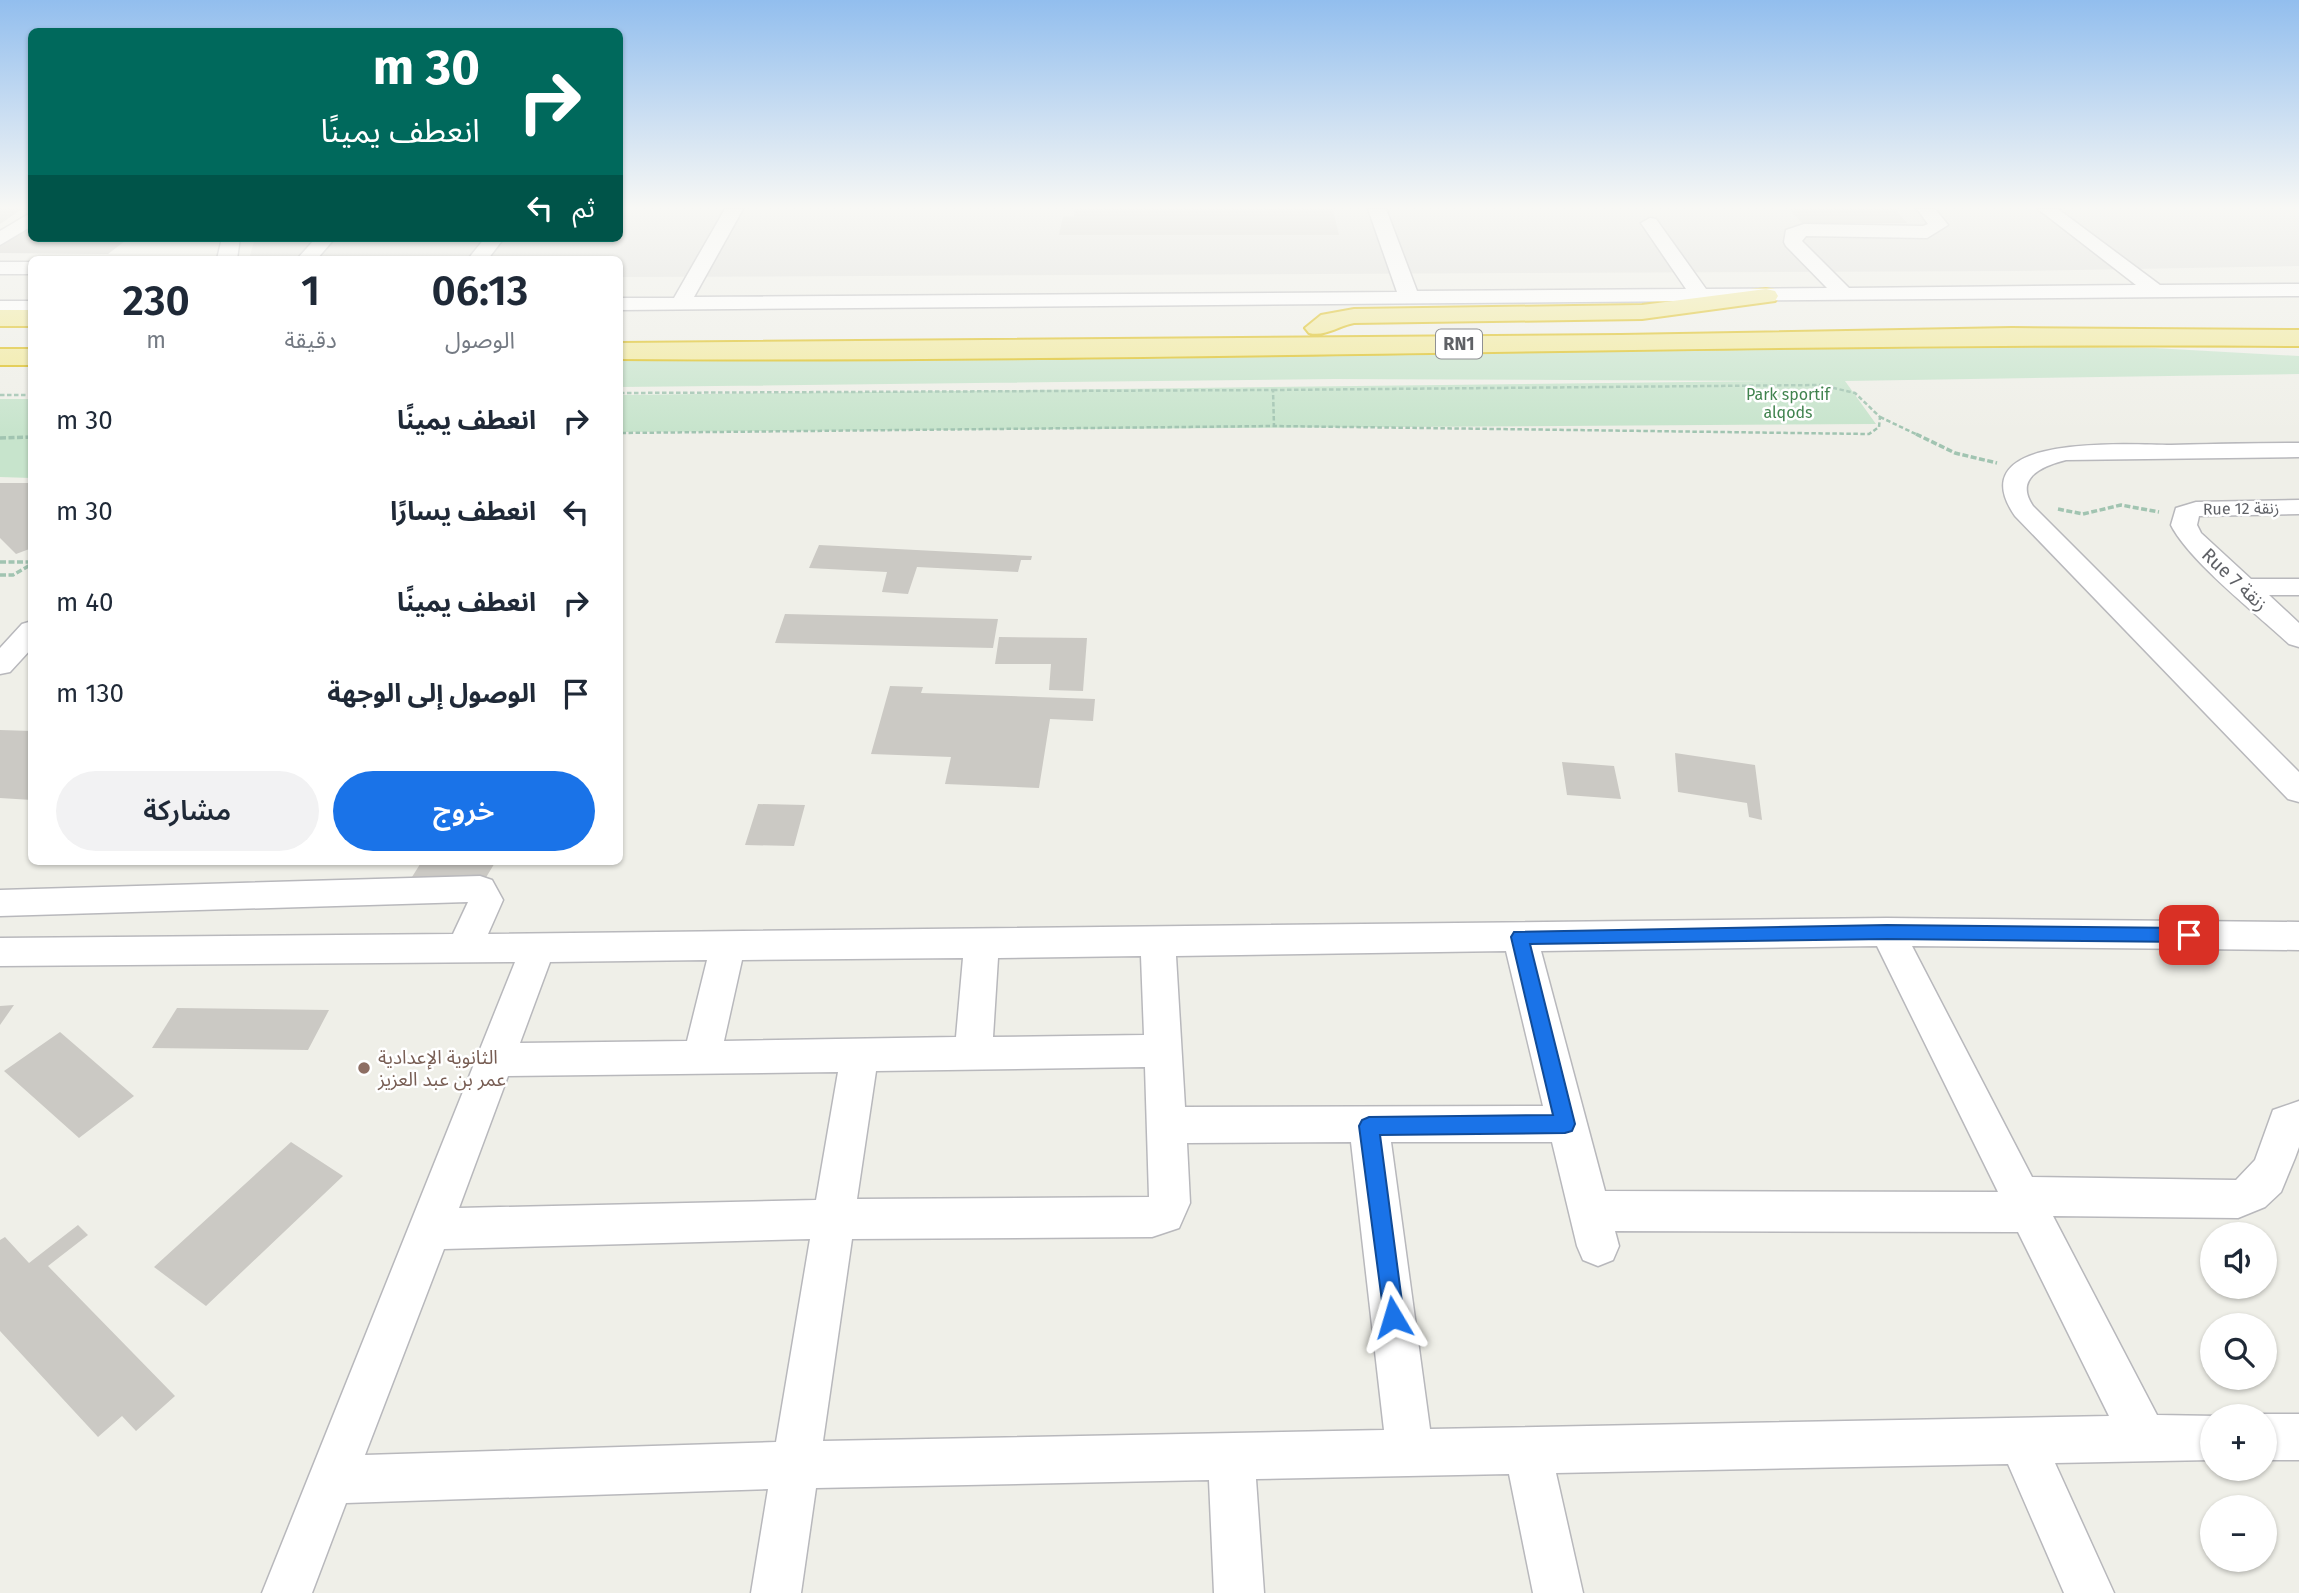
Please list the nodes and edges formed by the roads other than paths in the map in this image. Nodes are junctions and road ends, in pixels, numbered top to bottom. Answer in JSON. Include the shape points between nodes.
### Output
{"nodes":[{"id":1,"x":692,"y":283,"type":"edge"},
{"id":2,"x":1404,"y":283,"type":"edge"},
{"id":3,"x":1692,"y":283,"type":"edge"},
{"id":4,"x":1834,"y":283,"type":"edge"},
{"id":5,"x":2145,"y":283,"type":"edge"},
{"id":6,"x":2299,"y":290,"type":"edge"},
{"id":7,"x":2158,"y":293,"type":"junction"},
{"id":8,"x":1845,"y":295,"type":"junction"},
{"id":9,"x":1701,"y":296,"type":"junction"},
{"id":10,"x":1766,"y":296,"type":"junction"},
{"id":11,"x":1409,"y":298,"type":"junction"},
{"id":12,"x":681,"y":303,"type":"junction"},
{"id":13,"x":623,"y":304,"type":"edge"},
{"id":14,"x":0,"y":307,"type":"edge"},
{"id":15,"x":28,"y":307,"type":"edge"},
{"id":16,"x":0,"y":318,"type":"edge"},
{"id":17,"x":28,"y":318,"type":"edge"},
{"id":18,"x":2299,"y":320,"type":"edge"},
{"id":19,"x":1318,"y":328,"type":"junction"},
{"id":20,"x":623,"y":330,"type":"edge"},
{"id":21,"x":28,"y":335,"type":"edge"},
{"id":22,"x":0,"y":336,"type":"edge"},
{"id":23,"x":2012,"y":336,"type":"junction"},
{"id":24,"x":2299,"y":338,"type":"edge"},
{"id":25,"x":2299,"y":349,"type":"edge"},
{"id":26,"x":623,"y":351,"type":"edge"},
{"id":27,"x":0,"y":357,"type":"edge"},
{"id":28,"x":28,"y":357,"type":"edge"},
{"id":29,"x":2299,"y":450,"type":"edge"},
{"id":30,"x":2299,"y":507,"type":"edge"},
{"id":31,"x":2185,"y":516,"type":"joint"},
{"id":32,"x":2242,"y":587,"type":"junction"},
{"id":33,"x":2299,"y":587,"type":"edge"},
{"id":34,"x":28,"y":634,"type":"edge"},
{"id":35,"x":2299,"y":638,"type":"edge"},
{"id":36,"x":0,"y":665,"type":"edge"},
{"id":37,"x":2299,"y":791,"type":"edge"},
{"id":38,"x":0,"y":903,"type":"edge"},
{"id":39,"x":1887,"y":932,"type":"junction"},
{"id":40,"x":2299,"y":936,"type":"edge"},
{"id":41,"x":1520,"y":937,"type":"junction"},
{"id":42,"x":1158,"y":941,"type":"junction"},
{"id":43,"x":728,"y":944,"type":"junction"},
{"id":44,"x":982,"y":944,"type":"junction"},
{"id":45,"x":465,"y":947,"type":"junction"},
{"id":46,"x":538,"y":947,"type":"junction"},
{"id":47,"x":0,"y":952,"type":"edge"},
{"id":48,"x":1161,"y":1051,"type":"junction"},
{"id":49,"x":973,"y":1054,"type":"junction"},
{"id":50,"x":702,"y":1056,"type":"junction"},
{"id":51,"x":859,"y":1056,"type":"junction"},
{"id":52,"x":493,"y":1060,"type":"junction"},
{"id":53,"x":2299,"y":1119,"type":"edge"},
{"id":54,"x":1565,"y":1124,"type":"junction"},
{"id":55,"x":1166,"y":1125,"type":"junction"},
{"id":56,"x":1369,"y":1126,"type":"junction"},
{"id":57,"x":2025,"y":1204,"type":"junction"},
{"id":58,"x":834,"y":1219,"type":"junction"},
{"id":59,"x":431,"y":1229,"type":"junction"},
{"id":60,"x":2200,"y":1437,"type":"edge"},
{"id":61,"x":2277,"y":1437,"type":"edge"},
{"id":62,"x":2299,"y":1437,"type":"edge"},
{"id":63,"x":2144,"y":1438,"type":"junction"},
{"id":64,"x":2021,"y":1440,"type":"junction"},
{"id":65,"x":1527,"y":1450,"type":"junction"},
{"id":66,"x":1410,"y":1452,"type":"junction"},
{"id":67,"x":1231,"y":1457,"type":"junction"},
{"id":68,"x":795,"y":1465,"type":"junction"},
{"id":69,"x":331,"y":1480,"type":"junction"},
{"id":70,"x":287,"y":1593,"type":"edge"},
{"id":71,"x":776,"y":1593,"type":"edge"},
{"id":72,"x":1239,"y":1593,"type":"edge"},
{"id":73,"x":1558,"y":1593,"type":"edge"},
{"id":74,"x":2089,"y":1593,"type":"edge"}],
"edges":[{"from":1,"to":12,"type":"street"},
{"from":2,"to":11,"type":"street"},
{"from":3,"to":9,"type":"street"},
{"from":4,"to":8,"type":"street"},
{"from":5,"to":7,"type":"street"},
{"from":6,"to":7,"type":"street"},
{"from":7,"to":8,"type":"street"},
{"from":8,"to":10,"type":"street"},
{"from":9,"to":10,"type":"street"},
{"from":9,"to":11,"type":"street"},
{"from":10,"to":19,"type":"highway","via":[[1642,312],[1354,316]]},
{"from":11,"to":12,"type":"street"},
{"from":12,"to":13,"type":"street"},
{"from":14,"to":15,"type":"street"},
{"from":16,"to":17,"type":"highway"},
{"from":18,"to":19,"type":"highway","number":"RN1"},
{"from":19,"to":20,"type":"highway","number":"RN1"},
{"from":21,"to":22,"type":"highway"},
{"from":23,"to":24,"type":"highway","number":"RN1"},
{"from":23,"to":25,"type":"highway"},
{"from":23,"to":26,"type":"highway","number":"RN1"},
{"from":27,"to":28,"type":"highway"},
{"from":29,"to":37,"type":"street","via":[[2066,453],[2025,468],[2011,488],[2013,498]]},
{"from":30,"to":31,"type":"street","name":"Rue 12 زنقة","via":[[2205,509]]},
{"from":31,"to":32,"type":"street","name":"Rue 7 زنقة","via":[[2190,537]]},
{"from":32,"to":33,"type":"street"},
{"from":32,"to":35,"type":"street","name":"Rue 7 زنقة"},
{"from":34,"to":36,"type":"street"},
{"from":38,"to":45,"type":"street","via":[[480,889],[486,901]]},
{"from":39,"to":40,"type":"street"},
{"from":39,"to":41,"type":"street"},
{"from":39,"to":57,"type":"street"},
{"from":41,"to":42,"type":"street"},
{"from":41,"to":54,"type":"street"},
{"from":42,"to":44,"type":"street"},
{"from":42,"to":48,"type":"street"},
{"from":43,"to":44,"type":"street"},
{"from":43,"to":46,"type":"street"},
{"from":43,"to":50,"type":"street"},
{"from":44,"to":49,"type":"street"},
{"from":45,"to":46,"type":"street"},
{"from":45,"to":47,"type":"street"},
{"from":46,"to":52,"type":"street"},
{"from":48,"to":49,"type":"street"},
{"from":48,"to":55,"type":"street"},
{"from":49,"to":51,"type":"street"},
{"from":50,"to":51,"type":"street"},
{"from":50,"to":52,"type":"street"},
{"from":51,"to":58,"type":"street"},
{"from":52,"to":59,"type":"street"},
{"from":53,"to":57,"type":"street","via":[[2287,1123],[2269,1177],[2255,1194],[2238,1199]]},
{"from":54,"to":56,"type":"street"},
{"from":54,"to":57,"type":"street","via":[[1593,1229]]},
{"from":55,"to":56,"type":"street"},
{"from":55,"to":58,"type":"street","via":[[1170,1203],[1164,1214]]},
{"from":56,"to":66,"type":"street"},
{"from":57,"to":63,"type":"street"},
{"from":58,"to":59,"type":"street"},
{"from":58,"to":68,"type":"street"},
{"from":59,"to":69,"type":"street"},
{"from":60,"to":63,"type":"street"},
{"from":61,"to":62,"type":"street"},
{"from":63,"to":64,"type":"street"},
{"from":64,"to":65,"type":"street"},
{"from":64,"to":74,"type":"street"},
{"from":65,"to":66,"type":"street"},
{"from":65,"to":73,"type":"street"},
{"from":66,"to":67,"type":"street"},
{"from":67,"to":68,"type":"street"},
{"from":67,"to":72,"type":"street"},
{"from":68,"to":69,"type":"street"},
{"from":68,"to":71,"type":"street"},
{"from":69,"to":70,"type":"street"}]}
